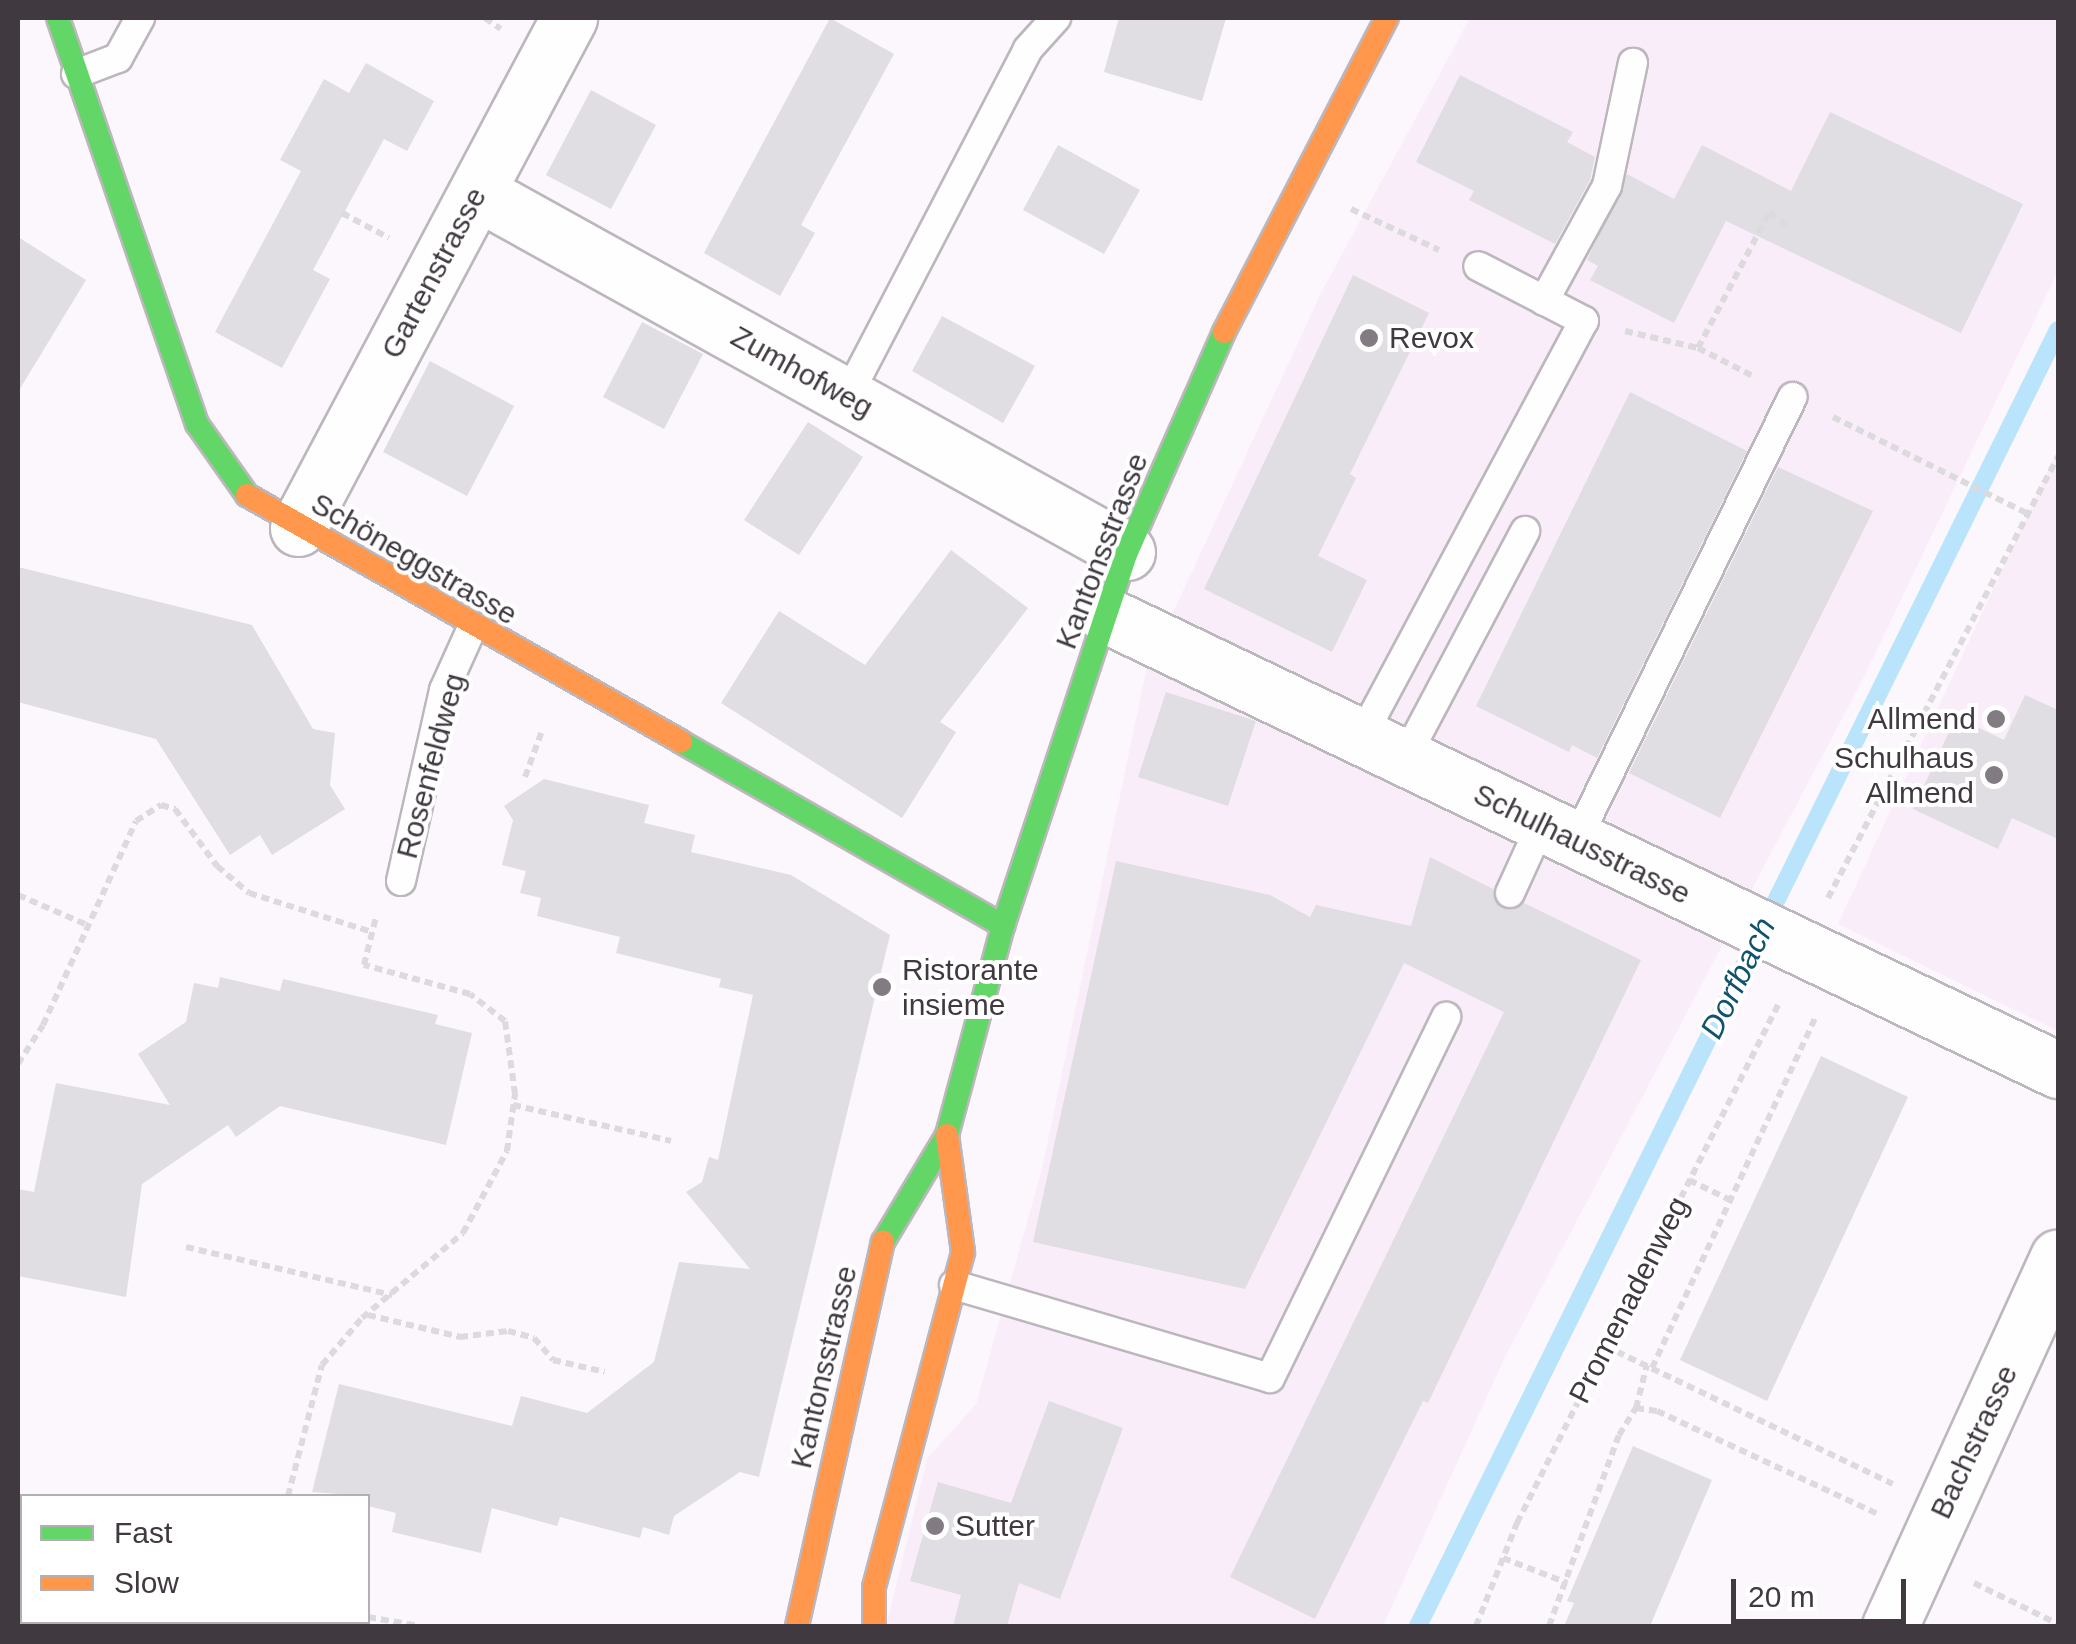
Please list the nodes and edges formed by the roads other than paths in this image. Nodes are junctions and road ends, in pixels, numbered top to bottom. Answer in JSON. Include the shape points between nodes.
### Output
{"nodes":[{"id":1,"x":58,"y":18,"type":"edge"},
{"id":2,"x":140,"y":18,"type":"edge"},
{"id":3,"x":569,"y":18,"type":"edge"},
{"id":4,"x":1056,"y":18,"type":"edge"},
{"id":5,"x":1386,"y":18,"type":"edge"},
{"id":6,"x":1633,"y":62,"type":"dead end"},
{"id":7,"x":76,"y":74,"type":"junction"},
{"id":8,"x":477,"y":192,"type":"junction"},
{"id":9,"x":1478,"y":266,"type":"road end"},
{"id":10,"x":1544,"y":301,"type":"junction"},
{"id":11,"x":847,"y":397,"type":"junction"},
{"id":12,"x":1793,"y":397,"type":"dead end"},
{"id":13,"x":298,"y":528,"type":"junction"},
{"id":14,"x":1525,"y":531,"type":"dead end"},
{"id":15,"x":1128,"y":552,"type":"junction"},
{"id":16,"x":1106,"y":615,"type":"junction"},
{"id":17,"x":472,"y":628,"type":"junction"},
{"id":18,"x":1383,"y":748,"type":"junction"},
{"id":19,"x":1559,"y":833,"type":"junction"},
{"id":20,"x":401,"y":882,"type":"road end"},
{"id":21,"x":1510,"y":893,"type":"dead end"},
{"id":22,"x":1004,"y":926,"type":"junction"},
{"id":23,"x":1446,"y":1017,"type":"dead end"},
{"id":24,"x":2058,"y":1070,"type":"edge"},
{"id":25,"x":947,"y":1135,"type":"junction"},
{"id":26,"x":2058,"y":1257,"type":"edge"},
{"id":27,"x":954,"y":1285,"type":"junction"},
{"id":28,"x":797,"y":1626,"type":"edge"},
{"id":29,"x":874,"y":1626,"type":"edge"},
{"id":30,"x":1890,"y":1626,"type":"edge"}],
"edges":[{"from":1,"to":7,"type":"main road","name":"Schöneggstrasse"},
{"from":2,"to":7,"type":"lane","via":[[118,58]]},
{"from":3,"to":8,"type":"street","name":"Gartenstrasse"},
{"from":4,"to":11,"type":"lane","via":[[1028,49]]},
{"from":5,"to":15,"type":"main road","name":"Kantonsstrasse","via":[[1226,327]]},
{"from":6,"to":10,"type":"lane","via":[[1607,186]]},
{"from":7,"to":13,"type":"main road","name":"Schöneggstrasse","via":[[197,424],[247,494]]},
{"from":8,"to":11,"type":"street","name":"Zumhofweg"},
{"from":8,"to":13,"type":"street","name":"Gartenstrasse"},
{"from":9,"to":10,"type":"lane"},
{"from":10,"to":18,"type":"lane","via":[[1584,321]]},
{"from":11,"to":15,"type":"street","name":"Zumhofweg"},
{"from":12,"to":19,"type":"lane"},
{"from":13,"to":17,"type":"main road","name":"Schöneggstrasse"},
{"from":14,"to":18,"type":"lane"},
{"from":15,"to":16,"type":"main road","name":"Kantonsstrasse"},
{"from":16,"to":18,"type":"street","name":"Schulhausstrasse"},
{"from":16,"to":22,"type":"main road","name":"Kantonsstrasse"},
{"from":17,"to":20,"type":"lane","name":"Rosenfeldweg","via":[[444,690]]},
{"from":17,"to":22,"type":"main road","name":"Schöneggstrasse"},
{"from":18,"to":19,"type":"street","name":"Schulhausstrasse"},
{"from":19,"to":21,"type":"lane"},
{"from":19,"to":24,"type":"street","name":"Schulhausstrasse"},
{"from":22,"to":25,"type":"main road","name":"Kantonsstrasse"},
{"from":23,"to":27,"type":"lane","via":[[1270,1378]]},
{"from":25,"to":27,"type":"main road","name":"Kantonsstrasse","via":[[963,1252]]},
{"from":25,"to":28,"type":"main road","name":"Kantonsstrasse","via":[[884,1236]]},
{"from":26,"to":30,"type":"street","name":"Bachstrasse"},
{"from":27,"to":29,"type":"main road","name":"Kantonsstrasse","via":[[874,1587]]}]}
